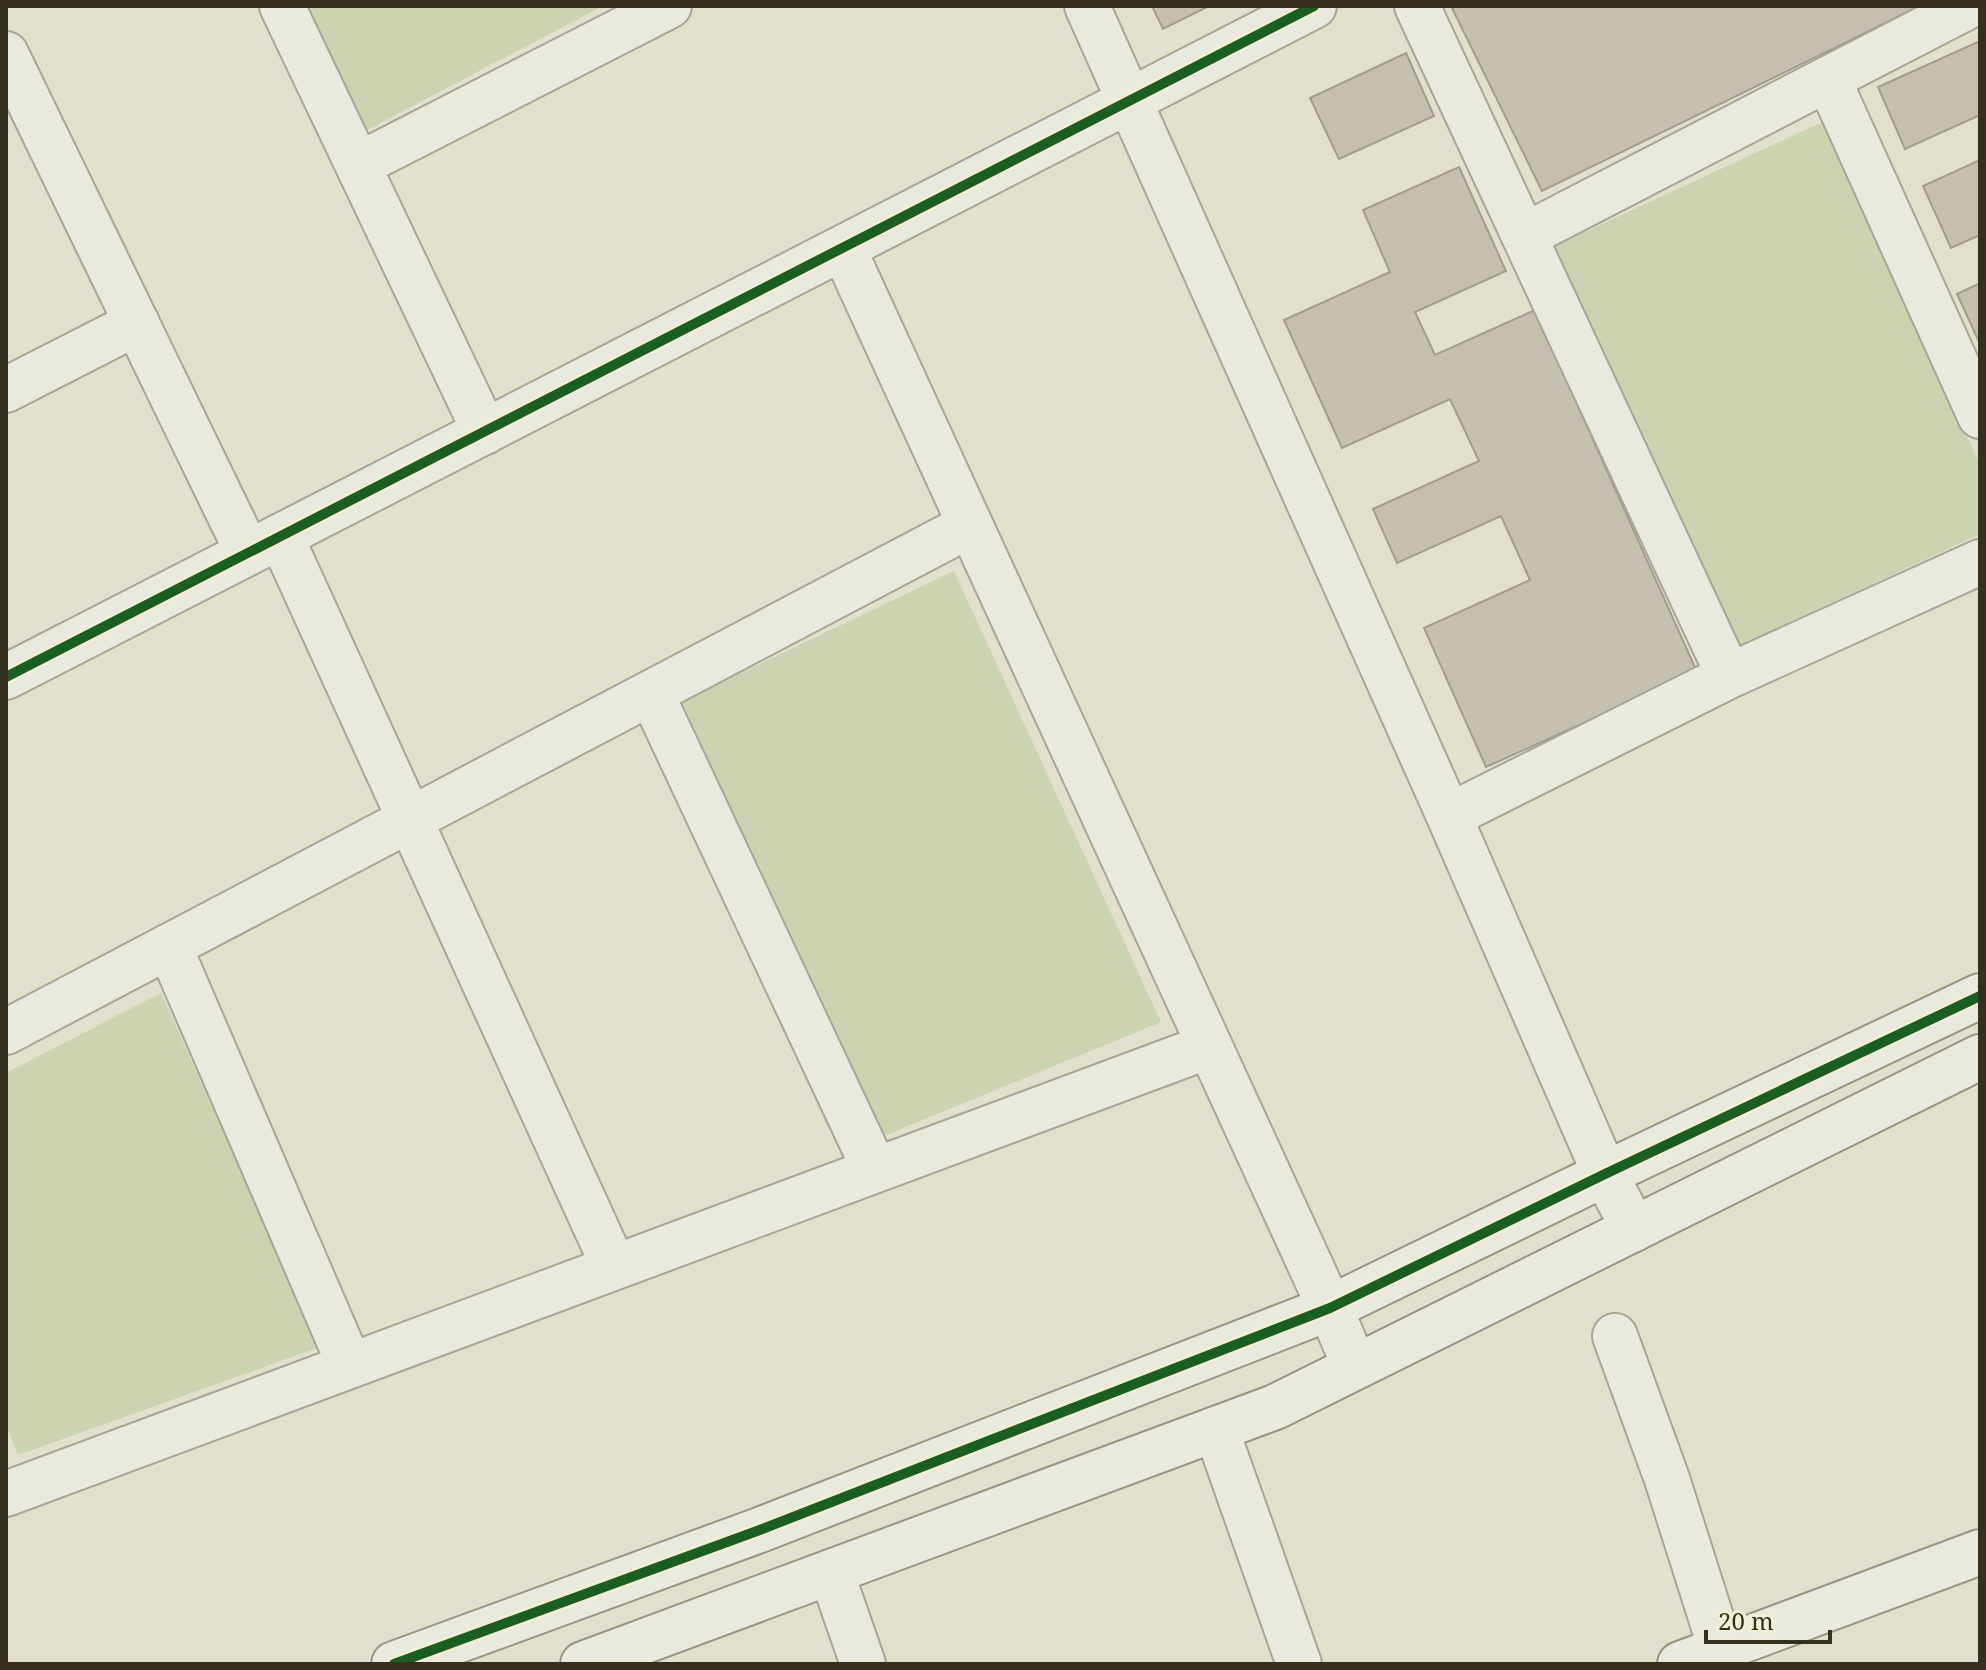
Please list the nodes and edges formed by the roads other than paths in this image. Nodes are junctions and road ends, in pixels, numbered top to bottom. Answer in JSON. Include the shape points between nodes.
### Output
{"nodes":[{"id":1,"x":282,"y":6,"type":"edge"},
{"id":2,"x":669,"y":6,"type":"edge"},
{"id":3,"x":1087,"y":6,"type":"edge"},
{"id":4,"x":1314,"y":6,"type":"edge"},
{"id":5,"x":1417,"y":6,"type":"edge"},
{"id":6,"x":1969,"y":6,"type":"edge"},
{"id":7,"x":6,"y":54,"type":"edge"},
{"id":8,"x":1828,"y":79,"type":"junction"},
{"id":9,"x":1130,"y":102,"type":"junction"},
{"id":10,"x":358,"y":165,"type":"junction"},
{"id":11,"x":1524,"y":236,"type":"junction"},
{"id":12,"x":843,"y":248,"type":"junction"},
{"id":13,"x":137,"y":323,"type":"junction"},
{"id":14,"x":6,"y":390,"type":"edge"},
{"id":15,"x":1980,"y":416,"type":"edge"},
{"id":16,"x":485,"y":432,"type":"junction"},
{"id":17,"x":970,"y":525,"type":"junction"},
{"id":18,"x":264,"y":545,"type":"junction"},
{"id":19,"x":1980,"y":562,"type":"edge"},
{"id":20,"x":1729,"y":676,"type":"junction"},
{"id":21,"x":6,"y":677,"type":"edge"},
{"id":22,"x":651,"y":693,"type":"junction"},
{"id":23,"x":1449,"y":816,"type":"junction"},
{"id":24,"x":409,"y":820,"type":"junction"},
{"id":25,"x":169,"y":946,"type":"junction"},
{"id":26,"x":1980,"y":996,"type":"edge"},
{"id":27,"x":6,"y":1032,"type":"edge"},
{"id":28,"x":1209,"y":1046,"type":"junction"},
{"id":29,"x":1980,"y":1057,"type":"edge"},
{"id":30,"x":875,"y":1170,"type":"junction"},
{"id":31,"x":1605,"y":1174,"type":"junction"},
{"id":32,"x":1634,"y":1229,"type":"junction"},
{"id":33,"x":614,"y":1267,"type":"junction"},
{"id":34,"x":1330,"y":1308,"type":"junction"},
{"id":35,"x":1615,"y":1336,"type":"dead end"},
{"id":36,"x":350,"y":1366,"type":"junction"},
{"id":37,"x":1355,"y":1367,"type":"junction"},
{"id":38,"x":1216,"y":1429,"type":"junction"},
{"id":39,"x":6,"y":1494,"type":"edge"},
{"id":40,"x":1980,"y":1552,"type":"edge"},
{"id":41,"x":831,"y":1572,"type":"junction"},
{"id":42,"x":1721,"y":1649,"type":"junction"},
{"id":43,"x":394,"y":1664,"type":"edge"},
{"id":44,"x":583,"y":1664,"type":"edge"},
{"id":45,"x":863,"y":1664,"type":"edge"},
{"id":46,"x":1299,"y":1664,"type":"edge"},
{"id":47,"x":1680,"y":1664,"type":"edge"}],
"edges":[{"from":1,"to":10,"type":"street"},
{"from":2,"to":10,"type":"street"},
{"from":3,"to":9,"type":"street"},
{"from":4,"to":9,"type":"street"},
{"from":5,"to":11,"type":"street"},
{"from":6,"to":8,"type":"street"},
{"from":7,"to":13,"type":"street"},
{"from":8,"to":11,"type":"street"},
{"from":8,"to":15,"type":"street"},
{"from":9,"to":12,"type":"street"},
{"from":9,"to":23,"type":"street"},
{"from":10,"to":16,"type":"street"},
{"from":11,"to":20,"type":"street"},
{"from":12,"to":16,"type":"street"},
{"from":12,"to":17,"type":"street"},
{"from":13,"to":14,"type":"street"},
{"from":13,"to":18,"type":"street"},
{"from":16,"to":18,"type":"street"},
{"from":17,"to":22,"type":"street"},
{"from":17,"to":28,"type":"street"},
{"from":18,"to":21,"type":"street"},
{"from":18,"to":24,"type":"street"},
{"from":19,"to":20,"type":"street"},
{"from":20,"to":23,"type":"street"},
{"from":22,"to":24,"type":"street"},
{"from":22,"to":30,"type":"street"},
{"from":23,"to":31,"type":"street"},
{"from":24,"to":25,"type":"street"},
{"from":24,"to":33,"type":"street"},
{"from":25,"to":27,"type":"street"},
{"from":25,"to":36,"type":"street"},
{"from":26,"to":31,"type":"street"},
{"from":28,"to":30,"type":"street"},
{"from":28,"to":34,"type":"street"},
{"from":29,"to":32,"type":"street"},
{"from":30,"to":33,"type":"street"},
{"from":31,"to":32,"type":"street"},
{"from":31,"to":34,"type":"street"},
{"from":32,"to":37,"type":"street"},
{"from":33,"to":36,"type":"street"},
{"from":34,"to":37,"type":"street"},
{"from":34,"to":43,"type":"street","via":[[771,1526]]},
{"from":35,"to":42,"type":"street"},
{"from":36,"to":39,"type":"street"},
{"from":37,"to":38,"type":"street"},
{"from":38,"to":41,"type":"street"},
{"from":38,"to":46,"type":"street"},
{"from":40,"to":42,"type":"street"},
{"from":41,"to":44,"type":"street"},
{"from":41,"to":45,"type":"street"},
{"from":42,"to":47,"type":"street"}]}
